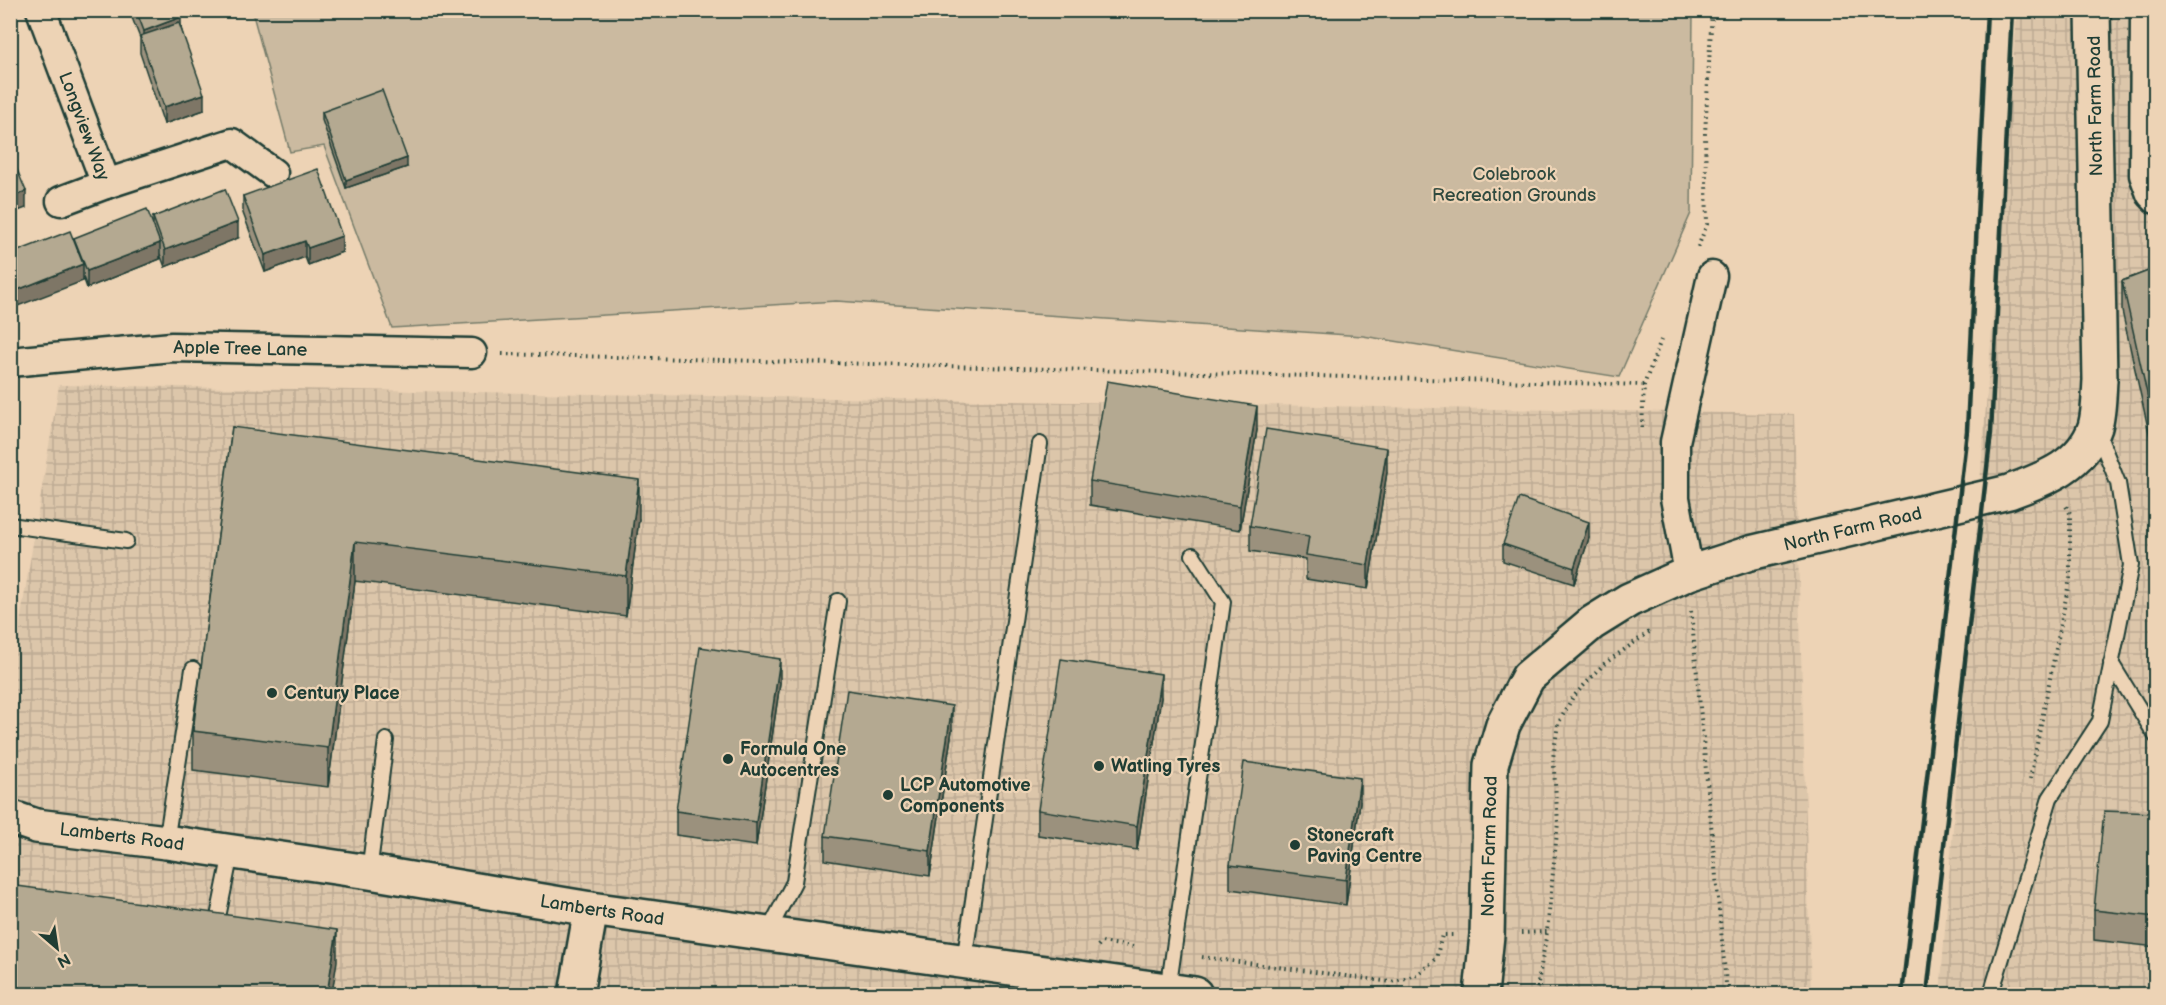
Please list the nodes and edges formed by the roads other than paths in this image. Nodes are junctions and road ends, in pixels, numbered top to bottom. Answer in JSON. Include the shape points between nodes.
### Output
{"nodes":[{"id":1,"x":41,"y":10,"type":"edge"},
{"id":2,"x":2093,"y":10,"type":"edge"},
{"id":3,"x":2145,"y":10,"type":"edge"},
{"id":4,"x":273,"y":173,"type":"dead end"},
{"id":5,"x":106,"y":184,"type":"junction"},
{"id":6,"x":2156,"y":199,"type":"edge"},
{"id":7,"x":61,"y":201,"type":"dead end"},
{"id":8,"x":1712,"y":276,"type":"dead end"},
{"id":9,"x":472,"y":353,"type":"road end"},
{"id":10,"x":10,"y":362,"type":"edge"},
{"id":11,"x":2095,"y":427,"type":"junction"},
{"id":12,"x":1040,"y":444,"type":"dead end"},
{"id":13,"x":10,"y":525,"type":"edge"},
{"id":14,"x":126,"y":541,"type":"dead end"},
{"id":15,"x":1193,"y":555,"type":"dead end"},
{"id":16,"x":1689,"y":573,"type":"junction"},
{"id":17,"x":838,"y":601,"type":"dead end"},
{"id":18,"x":2111,"y":663,"type":"junction"},
{"id":19,"x":193,"y":669,"type":"dead end"},
{"id":20,"x":2156,"y":736,"type":"edge"},
{"id":21,"x":386,"y":740,"type":"dead end"},
{"id":22,"x":10,"y":818,"type":"edge"},
{"id":23,"x":166,"y":842,"type":"junction"},
{"id":24,"x":231,"y":853,"type":"junction"},
{"id":25,"x":369,"y":872,"type":"junction"},
{"id":26,"x":591,"y":909,"type":"junction"},
{"id":27,"x":216,"y":927,"type":"edge"},
{"id":28,"x":767,"y":934,"type":"junction"},
{"id":29,"x":964,"y":962,"type":"junction"},
{"id":30,"x":1056,"y":981,"type":"edge"},
{"id":31,"x":1181,"y":993,"type":"edge"},
{"id":32,"x":576,"y":994,"type":"edge"},
{"id":33,"x":1481,"y":994,"type":"edge"},
{"id":34,"x":1991,"y":994,"type":"edge"}],
"edges":[{"from":1,"to":5,"type":"street","name":"Longview Way"},
{"from":2,"to":11,"type":"street","name":"North Farm Road","via":[[2100,380]]},
{"from":3,"to":6,"type":"street","via":[[2145,175]]},
{"from":4,"to":5,"type":"street","name":"Longview Way","via":[[232,143]]},
{"from":5,"to":7,"type":"street"},
{"from":8,"to":16,"type":"street","via":[[1675,442],[1675,498]]},
{"from":9,"to":10,"type":"street","name":"Apple Tree Lane","via":[[172,347]]},
{"from":11,"to":16,"type":"street","name":"North Farm Road","via":[[2078,456],[2048,477],[2009,492],[1750,553]]},
{"from":11,"to":18,"type":"lane","via":[[2118,483],[2131,565]]},
{"from":12,"to":29,"type":"lane"},
{"from":13,"to":14,"type":"lane"},
{"from":15,"to":31,"type":"lane","via":[[1223,602],[1173,953]]},
{"from":16,"to":33,"type":"street","name":"North Farm Road","via":[[1629,600],[1592,623],[1528,677],[1503,725],[1491,765],[1487,935]]},
{"from":17,"to":28,"type":"lane","via":[[794,882]]},
{"from":18,"to":20,"type":"lane"},
{"from":18,"to":34,"type":"lane","via":[[2100,721],[2050,798]]},
{"from":19,"to":23,"type":"lane"},
{"from":21,"to":25,"type":"lane"},
{"from":22,"to":23,"type":"street","name":"Lamberts Road","via":[[36,826]]},
{"from":23,"to":24,"type":"street","name":"Lamberts Road"},
{"from":24,"to":25,"type":"street","name":"Lamberts Road"},
{"from":24,"to":27,"type":"lane"},
{"from":25,"to":26,"type":"street","name":"Lamberts Road"},
{"from":26,"to":28,"type":"street","name":"Lamberts Road"},
{"from":26,"to":32,"type":"street"},
{"from":28,"to":29,"type":"street","name":"Lamberts Road"},
{"from":29,"to":30,"type":"street","name":"Lamberts Road"},
{"from":30,"to":31,"type":"street","name":"Lamberts Road"}]}
